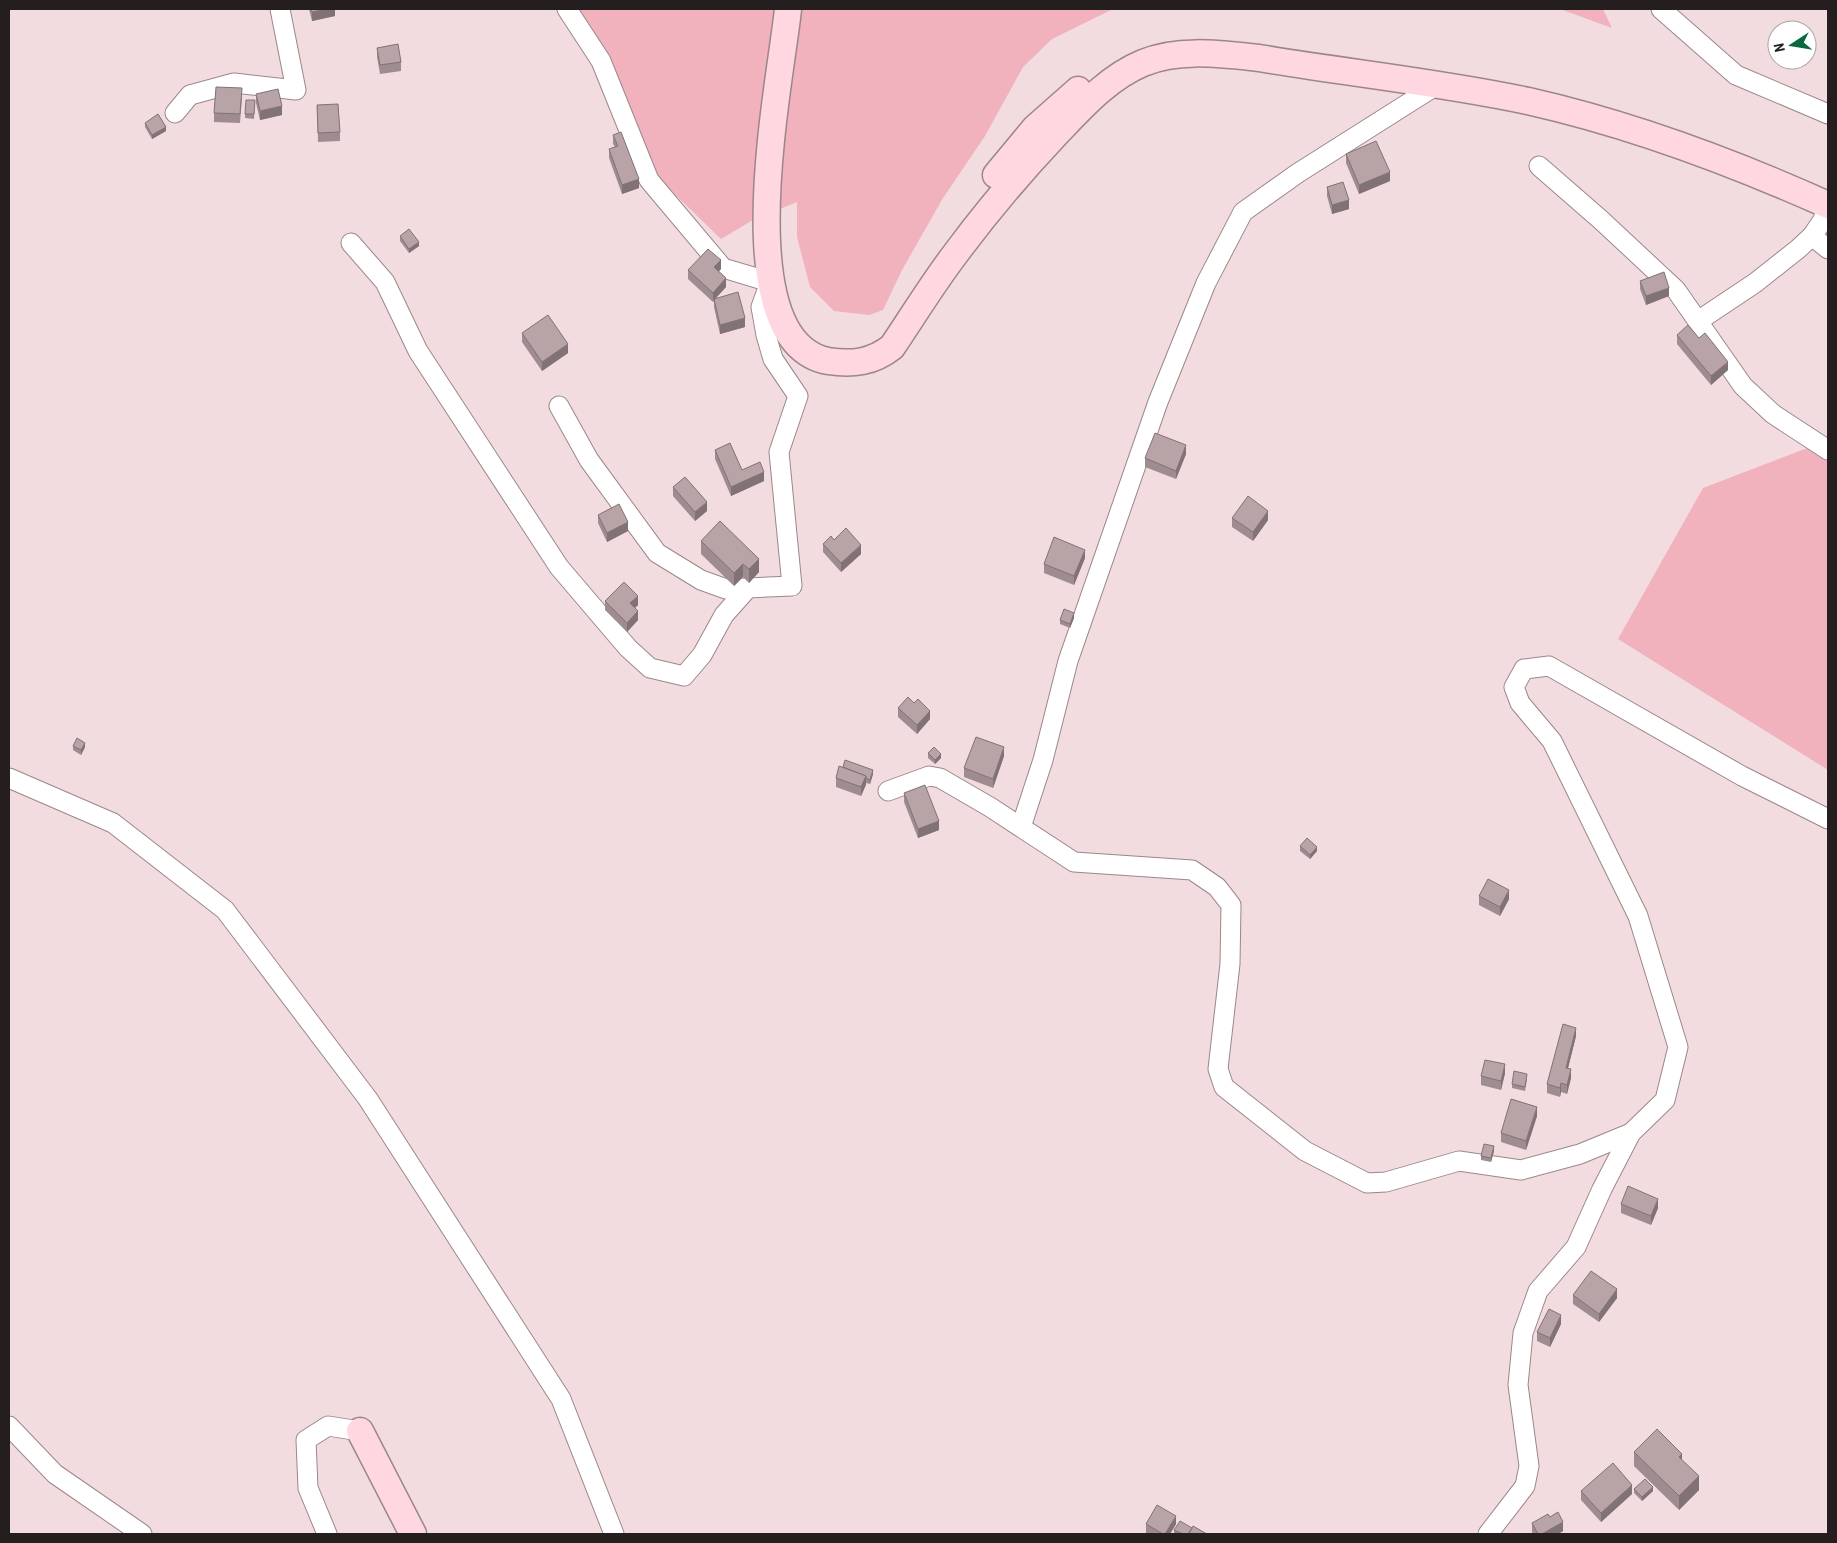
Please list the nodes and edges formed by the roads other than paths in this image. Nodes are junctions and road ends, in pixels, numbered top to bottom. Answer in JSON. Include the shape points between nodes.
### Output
{"nodes":[{"id":1,"x":280,"y":9,"type":"edge"},
{"id":2,"x":567,"y":9,"type":"edge"},
{"id":3,"x":788,"y":9,"type":"edge"},
{"id":4,"x":802,"y":9,"type":"edge"},
{"id":5,"x":1661,"y":9,"type":"edge"},
{"id":6,"x":1436,"y":85,"type":"junction"},
{"id":7,"x":175,"y":113,"type":"dead end"},
{"id":8,"x":1828,"y":114,"type":"edge"},
{"id":9,"x":1539,"y":166,"type":"dead end"},
{"id":10,"x":1828,"y":199,"type":"edge"},
{"id":11,"x":1812,"y":236,"type":"junction"},
{"id":12,"x":351,"y":243,"type":"dead end"},
{"id":13,"x":1828,"y":249,"type":"edge"},
{"id":14,"x":770,"y":282,"type":"junction"},
{"id":15,"x":1698,"y":320,"type":"junction"},
{"id":16,"x":559,"y":406,"type":"dead end"},
{"id":17,"x":1828,"y":450,"type":"edge"},
{"id":18,"x":747,"y":589,"type":"junction"},
{"id":19,"x":9,"y":778,"type":"edge"},
{"id":20,"x":888,"y":791,"type":"dead end"},
{"id":21,"x":1828,"y":819,"type":"edge"},
{"id":22,"x":1021,"y":827,"type":"junction"},
{"id":23,"x":1631,"y":1133,"type":"junction"},
{"id":24,"x":9,"y":1426,"type":"edge"},
{"id":25,"x":360,"y":1431,"type":"joint"},
{"id":26,"x":142,"y":1534,"type":"edge"},
{"id":27,"x":327,"y":1534,"type":"edge"},
{"id":28,"x":413,"y":1534,"type":"edge"},
{"id":29,"x":614,"y":1534,"type":"edge"},
{"id":30,"x":1488,"y":1534,"type":"edge"}],
"edges":[{"from":1,"to":7,"type":"street","via":[[296,90],[234,83],[190,95]]},
{"from":2,"to":14,"type":"street","via":[[601,62],[649,180],[723,268]]},
{"from":3,"to":14,"type":"main road","via":[[767,175]]},
{"from":4,"to":10,"type":"main road","via":[[784,148],[781,256],[785,287],[797,324],[824,344],[843,349],[865,346],[888,325],[938,251],[1035,128],[1120,58],[1142,47],[1166,41],[1219,39],[1447,72],[1623,113],[1799,177]]},
{"from":5,"to":8,"type":"street","via":[[1736,75]]},
{"from":6,"to":10,"type":"main road","via":[[1528,102],[1630,130]]},
{"from":6,"to":14,"type":"main road","via":[[1222,54],[1174,56],[1144,62],[1102,89],[1020,172],[955,254],[892,347],[879,357],[841,363],[810,354],[798,344],[783,322]]},
{"from":6,"to":22,"type":"street","via":[[1298,172],[1243,212],[1206,283],[1158,402],[1068,661],[1043,760]]},
{"from":9,"to":15,"type":"street","via":[[1676,290]]},
{"from":10,"to":11,"type":"street","via":[[1823,220]]},
{"from":11,"to":13,"type":"street"},
{"from":11,"to":15,"type":"street","via":[[1755,283]]},
{"from":12,"to":18,"type":"street","via":[[385,282],[418,352],[558,567],[614,633],[650,668],[684,676],[702,655],[724,615]]},
{"from":14,"to":18,"type":"street","via":[[761,307],[766,335],[772,359],[798,396],[779,452],[792,586]]},
{"from":15,"to":17,"type":"street","via":[[1743,386],[1773,414]]},
{"from":16,"to":18,"type":"street","via":[[589,460],[657,553],[701,580],[726,589]]},
{"from":19,"to":29,"type":"street","via":[[113,822],[226,910],[368,1100],[561,1399]]},
{"from":20,"to":22,"type":"street","via":[[929,776],[940,778]]},
{"from":21,"to":23,"type":"street","via":[[1742,776],[1549,666],[1524,669],[1514,687],[1520,703],[1552,741],[1638,916],[1678,1047],[1665,1100]]},
{"from":22,"to":23,"type":"street","via":[[1074,862],[1192,870],[1217,887],[1231,906],[1230,964],[1218,1069],[1224,1088],[1305,1151],[1367,1183],[1386,1182],[1459,1161],[1520,1170],[1580,1154]]},
{"from":23,"to":30,"type":"street","via":[[1576,1247],[1538,1291],[1523,1333],[1518,1385],[1529,1466],[1525,1486]]},
{"from":24,"to":26,"type":"street","via":[[55,1474]]},
{"from":25,"to":27,"type":"street","via":[[328,1426],[306,1440],[308,1488]]},
{"from":25,"to":28,"type":"main road"}]}
